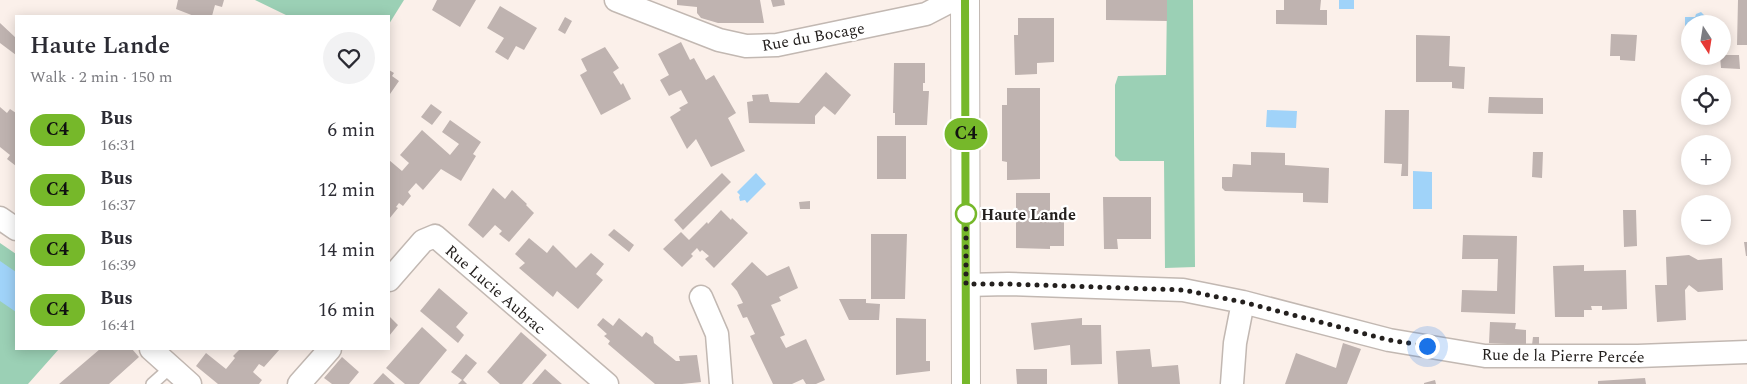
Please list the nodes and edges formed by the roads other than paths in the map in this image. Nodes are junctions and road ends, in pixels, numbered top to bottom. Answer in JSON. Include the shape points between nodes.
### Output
{"nodes":[{"id":1,"x":616,"y":0,"type":"edge"},
{"id":2,"x":953,"y":0,"type":"edge"},
{"id":3,"x":965,"y":0,"type":"edge"},
{"id":4,"x":0,"y":218,"type":"edge"},
{"id":5,"x":15,"y":228,"type":"edge"},
{"id":6,"x":390,"y":279,"type":"edge"},
{"id":7,"x":966,"y":284,"type":"junction"},
{"id":8,"x":701,"y":296,"type":"dead end"},
{"id":9,"x":1243,"y":302,"type":"junction"},
{"id":10,"x":152,"y":350,"type":"edge"},
{"id":11,"x":329,"y":350,"type":"edge"},
{"id":12,"x":1747,"y":352,"type":"edge"},
{"id":13,"x":170,"y":368,"type":"junction"},
{"id":14,"x":152,"y":384,"type":"edge"},
{"id":15,"x":190,"y":384,"type":"edge"},
{"id":16,"x":299,"y":384,"type":"edge"},
{"id":17,"x":607,"y":384,"type":"edge"},
{"id":18,"x":721,"y":384,"type":"edge"},
{"id":19,"x":966,"y":384,"type":"edge"},
{"id":20,"x":1232,"y":384,"type":"edge"}],
"edges":[{"from":1,"to":2,"type":"street","name":"Rue du Bocage","via":[[719,40],[746,46],[777,45],[926,14]]},
{"from":3,"to":7,"type":"street"},
{"from":4,"to":5,"type":"street"},
{"from":6,"to":17,"type":"street","name":"Rue Lucie Aubrac","via":[[423,241],[435,236]]},
{"from":7,"to":9,"type":"street","name":"Rue de la Pierre Percée","via":[[1183,290]]},
{"from":7,"to":19,"type":"street"},
{"from":8,"to":18,"type":"street","via":[[717,334]]},
{"from":9,"to":12,"type":"street","name":"Rue de la Pierre Percée","via":[[1389,340],[1485,356]]},
{"from":9,"to":20,"type":"street"},
{"from":10,"to":13,"type":"street"},
{"from":11,"to":16,"type":"street"},
{"from":13,"to":14,"type":"lane"},
{"from":13,"to":15,"type":"street"}]}
